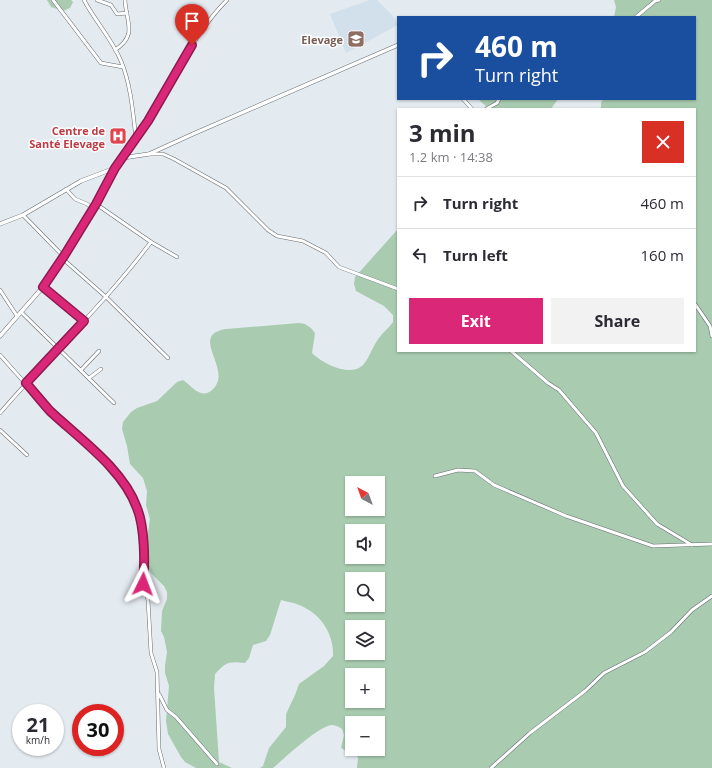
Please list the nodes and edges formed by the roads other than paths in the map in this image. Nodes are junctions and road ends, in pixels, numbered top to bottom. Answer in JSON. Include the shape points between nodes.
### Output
{"nodes":[{"id":1,"x":53,"y":0,"type":"edge"},
{"id":2,"x":84,"y":0,"type":"edge"},
{"id":3,"x":97,"y":0,"type":"edge"},
{"id":4,"x":125,"y":0,"type":"edge"},
{"id":5,"x":227,"y":0,"type":"edge"},
{"id":6,"x":659,"y":0,"type":"edge"},
{"id":7,"x":127,"y":13,"type":"junction"},
{"id":8,"x":637,"y":16,"type":"edge"},
{"id":9,"x":397,"y":45,"type":"edge"},
{"id":10,"x":115,"y":50,"type":"junction"},
{"id":11,"x":123,"y":67,"type":"junction"},
{"id":12,"x":464,"y":100,"type":"edge"},
{"id":13,"x":498,"y":100,"type":"edge"},
{"id":14,"x":471,"y":108,"type":"edge"},
{"id":15,"x":488,"y":108,"type":"edge"},
{"id":16,"x":136,"y":139,"type":"junction"},
{"id":17,"x":149,"y":154,"type":"junction"},
{"id":18,"x":122,"y":158,"type":"junction"},
{"id":19,"x":115,"y":168,"type":"junction"},
{"id":20,"x":66,"y":190,"type":"junction"},
{"id":21,"x":96,"y":204,"type":"junction"},
{"id":22,"x":93,"y":209,"type":"junction"},
{"id":23,"x":23,"y":215,"type":"junction"},
{"id":24,"x":0,"y":224,"type":"edge"},
{"id":25,"x":150,"y":242,"type":"junction"},
{"id":26,"x":177,"y":257,"type":"dead end"},
{"id":27,"x":64,"y":258,"type":"junction"},
{"id":28,"x":43,"y":287,"type":"junction"},
{"id":29,"x":0,"y":290,"type":"edge"},
{"id":30,"x":397,"y":290,"type":"edge"},
{"id":31,"x":106,"y":298,"type":"junction"},
{"id":32,"x":696,"y":305,"type":"edge"},
{"id":33,"x":21,"y":312,"type":"junction"},
{"id":34,"x":17,"y":316,"type":"junction"},
{"id":35,"x":84,"y":321,"type":"junction"},
{"id":36,"x":0,"y":336,"type":"edge"},
{"id":37,"x":712,"y":336,"type":"edge"},
{"id":38,"x":59,"y":348,"type":"junction"},
{"id":39,"x":99,"y":351,"type":"dead end"},
{"id":40,"x":91,"y":352,"type":"dead end"},
{"id":41,"x":512,"y":352,"type":"edge"},
{"id":42,"x":0,"y":355,"type":"edge"},
{"id":43,"x":94,"y":355,"type":"junction"},
{"id":44,"x":168,"y":358,"type":"dead end"},
{"id":45,"x":101,"y":369,"type":"dead end"},
{"id":46,"x":81,"y":370,"type":"junction"},
{"id":47,"x":89,"y":378,"type":"junction"},
{"id":48,"x":26,"y":383,"type":"junction"},
{"id":49,"x":114,"y":403,"type":"dead end"},
{"id":50,"x":0,"y":413,"type":"edge"},
{"id":51,"x":0,"y":430,"type":"edge"},
{"id":52,"x":27,"y":455,"type":"dead end"},
{"id":53,"x":434,"y":476,"type":"dead end"},
{"id":54,"x":692,"y":544,"type":"junction"},
{"id":55,"x":712,"y":544,"type":"edge"},
{"id":56,"x":712,"y":596,"type":"edge"},
{"id":57,"x":158,"y":692,"type":"junction"},
{"id":58,"x":217,"y":764,"type":"dead end"},
{"id":59,"x":164,"y":768,"type":"edge"},
{"id":60,"x":491,"y":768,"type":"edge"}],
"edges":[{"from":1,"to":11,"type":"street","via":[[101,63]]},
{"from":2,"to":10,"type":"street"},
{"from":3,"to":7,"type":"street","via":[[111,5],[117,14]]},
{"from":4,"to":7,"type":"street"},
{"from":5,"to":16,"type":"street","via":[[192,45]]},
{"from":6,"to":8,"type":"street"},
{"from":7,"to":10,"type":"street","via":[[129,34]]},
{"from":9,"to":17,"type":"street"},
{"from":10,"to":11,"type":"street"},
{"from":11,"to":16,"type":"street","via":[[131,98]]},
{"from":12,"to":14,"type":"street"},
{"from":13,"to":15,"type":"street"},
{"from":16,"to":18,"type":"street"},
{"from":17,"to":18,"type":"street"},
{"from":17,"to":30,"type":"street","via":[[163,154],[226,188],[277,236],[303,241],[326,253],[339,267]]},
{"from":18,"to":19,"type":"street"},
{"from":19,"to":20,"type":"street","via":[[81,181]]},
{"from":19,"to":21,"type":"street"},
{"from":20,"to":22,"type":"street","via":[[75,199]]},
{"from":20,"to":23,"type":"street"},
{"from":21,"to":22,"type":"street"},
{"from":21,"to":25,"type":"street"},
{"from":22,"to":27,"type":"street"},
{"from":23,"to":24,"type":"street"},
{"from":23,"to":27,"type":"street"},
{"from":25,"to":26,"type":"street"},
{"from":25,"to":31,"type":"street"},
{"from":27,"to":28,"type":"street"},
{"from":27,"to":31,"type":"street"},
{"from":28,"to":33,"type":"street"},
{"from":28,"to":35,"type":"street"},
{"from":29,"to":34,"type":"street"},
{"from":31,"to":35,"type":"street"},
{"from":31,"to":44,"type":"street"},
{"from":32,"to":37,"type":"street","via":[[710,326]]},
{"from":33,"to":34,"type":"street"},
{"from":33,"to":38,"type":"street"},
{"from":34,"to":36,"type":"street"},
{"from":35,"to":38,"type":"street"},
{"from":38,"to":46,"type":"street"},
{"from":38,"to":48,"type":"street"},
{"from":39,"to":43,"type":"street"},
{"from":40,"to":43,"type":"street"},
{"from":41,"to":54,"type":"street","via":[[559,390],[596,433],[623,486],[657,524]]},
{"from":42,"to":48,"type":"street"},
{"from":43,"to":46,"type":"street"},
{"from":45,"to":47,"type":"street"},
{"from":46,"to":47,"type":"street"},
{"from":47,"to":49,"type":"street"},
{"from":48,"to":50,"type":"street"},
{"from":48,"to":57,"type":"street","via":[[114,472],[137,508],[142,530],[143,584],[148,600],[151,653],[157,672]]},
{"from":51,"to":52,"type":"street"},
{"from":53,"to":54,"type":"street","via":[[458,470],[475,471],[494,484],[566,516],[653,546]]},
{"from":54,"to":55,"type":"street"},
{"from":56,"to":60,"type":"street","via":[[692,610],[671,632],[645,652],[604,673]]},
{"from":57,"to":58,"type":"street","via":[[167,710],[184,725]]},
{"from":57,"to":59,"type":"street","via":[[159,749]]}]}
